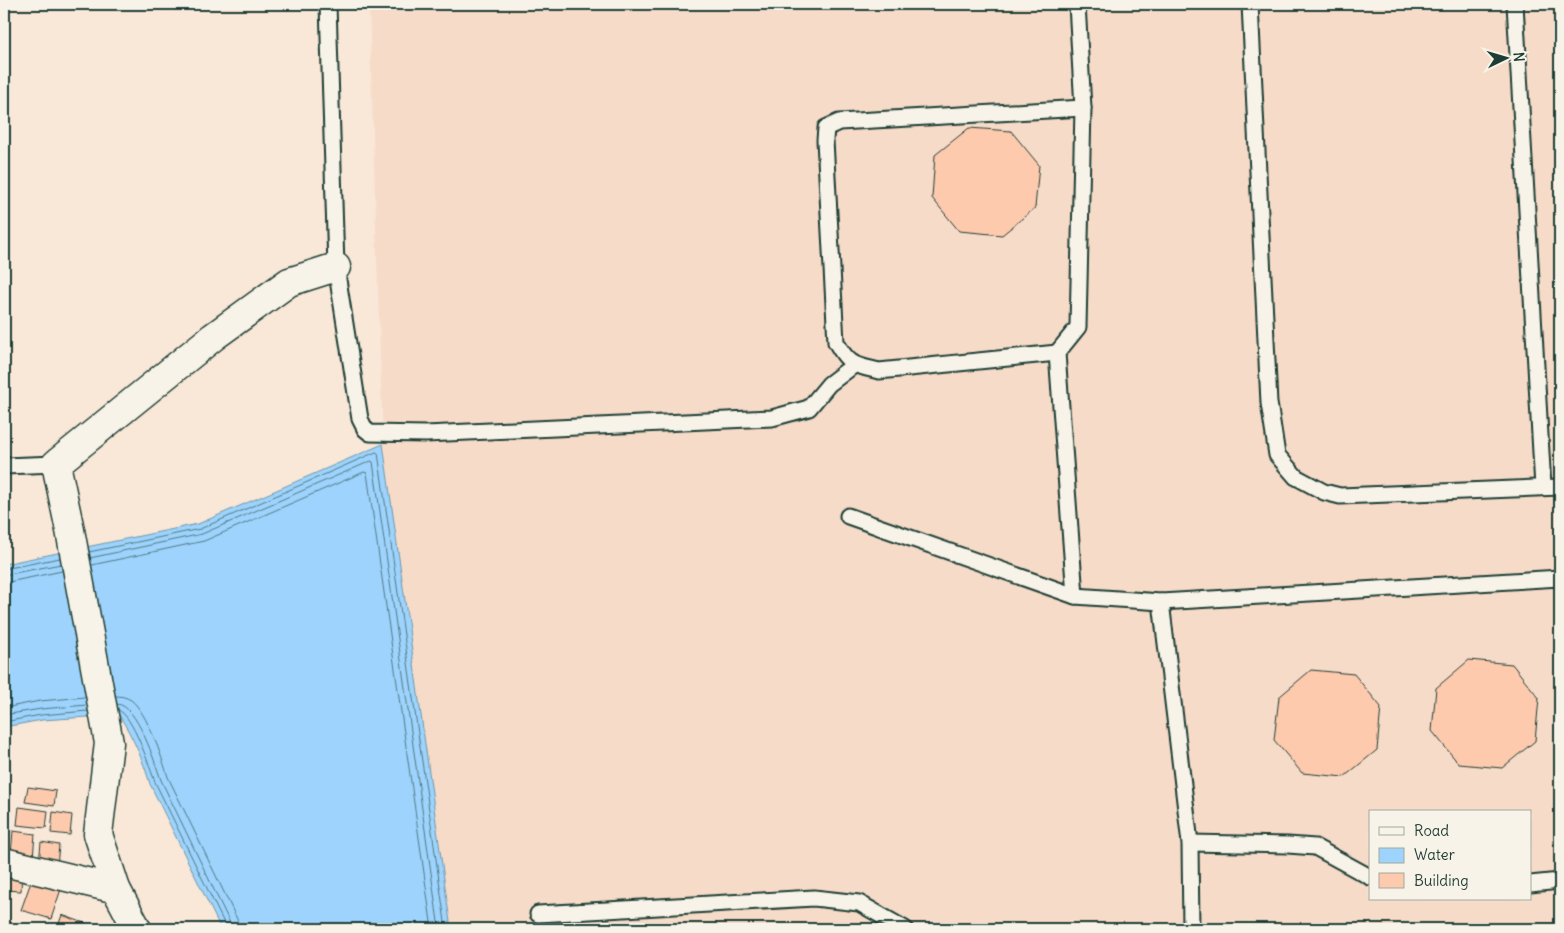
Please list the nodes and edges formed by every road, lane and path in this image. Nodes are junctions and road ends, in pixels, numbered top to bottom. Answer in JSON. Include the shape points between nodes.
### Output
{"nodes":[{"id":1,"x":328,"y":4,"type":"edge"},
{"id":2,"x":1077,"y":4,"type":"edge"},
{"id":3,"x":1250,"y":4,"type":"edge"},
{"id":4,"x":1515,"y":4,"type":"edge"},
{"id":5,"x":1082,"y":108,"type":"junction"},
{"id":6,"x":336,"y":267,"type":"junction"},
{"id":7,"x":1057,"y":353,"type":"junction"},
{"id":8,"x":854,"y":365,"type":"junction"},
{"id":9,"x":56,"y":464,"type":"junction"},
{"id":10,"x":4,"y":466,"type":"edge"},
{"id":11,"x":1543,"y":487,"type":"junction"},
{"id":12,"x":1560,"y":487,"type":"edge"},
{"id":13,"x":848,"y":516,"type":"dead end"},
{"id":14,"x":1560,"y":578,"type":"edge"},
{"id":15,"x":1075,"y":596,"type":"junction"},
{"id":16,"x":1161,"y":602,"type":"junction"},
{"id":17,"x":1190,"y":843,"type":"junction"},
{"id":18,"x":4,"y":862,"type":"edge"},
{"id":19,"x":1369,"y":876,"type":"edge"},
{"id":20,"x":1560,"y":881,"type":"edge"},
{"id":21,"x":1532,"y":884,"type":"edge"},
{"id":22,"x":116,"y":889,"type":"junction"},
{"id":23,"x":538,"y":914,"type":"dead end"},
{"id":24,"x":137,"y":929,"type":"edge"},
{"id":25,"x":905,"y":929,"type":"edge"},
{"id":26,"x":1191,"y":929,"type":"edge"}],
"edges":[{"from":1,"to":6,"type":"lane"},
{"from":2,"to":5,"type":"lane"},
{"from":3,"to":11,"type":"lane","via":[[1269,403],[1277,455],[1296,476],[1324,492],[1340,496]]},
{"from":4,"to":11,"type":"lane"},
{"from":5,"to":7,"type":"lane","via":[[1078,327]]},
{"from":5,"to":8,"type":"lane","via":[[839,122],[826,128],[836,342]]},
{"from":6,"to":8,"type":"lane","via":[[360,419],[370,433],[426,434],[772,418],[810,408],[828,384]]},
{"from":6,"to":9,"type":"street","via":[[289,282],[213,337]]},
{"from":7,"to":8,"type":"lane","via":[[879,371]]},
{"from":7,"to":15,"type":"lane"},
{"from":9,"to":10,"type":"lane"},
{"from":9,"to":22,"type":"street","via":[[109,743],[98,834]]},
{"from":11,"to":12,"type":"lane"},
{"from":13,"to":15,"type":"lane"},
{"from":14,"to":16,"type":"lane"},
{"from":15,"to":16,"type":"lane"},
{"from":16,"to":17,"type":"lane"},
{"from":17,"to":19,"type":"lane","via":[[1315,847]]},
{"from":17,"to":26,"type":"lane"},
{"from":18,"to":22,"type":"street"},
{"from":20,"to":21,"type":"lane"},
{"from":22,"to":24,"type":"street"},
{"from":23,"to":25,"type":"lane","via":[[814,898],[859,903]]}]}
